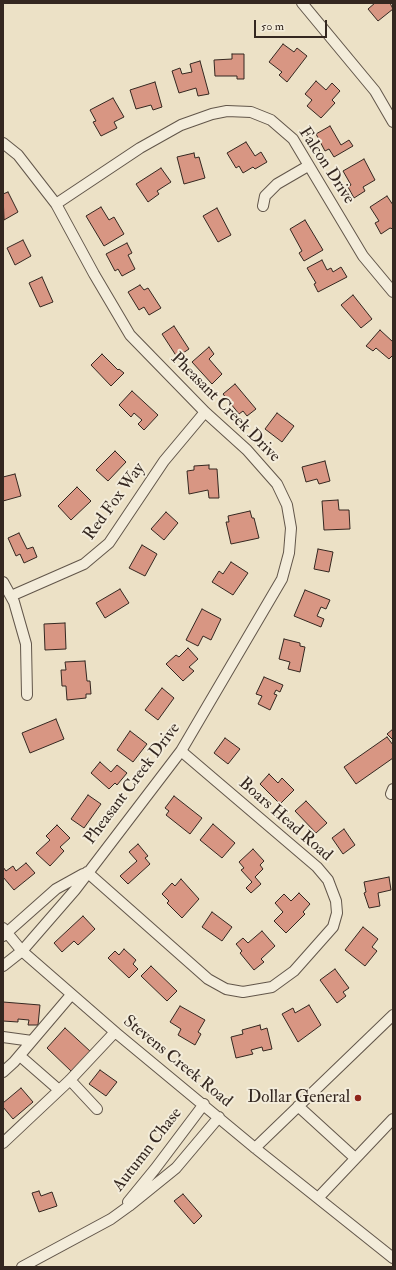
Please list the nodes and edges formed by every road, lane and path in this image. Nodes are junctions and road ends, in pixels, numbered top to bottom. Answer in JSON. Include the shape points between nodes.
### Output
{"nodes":[{"id":1,"x":302,"y":3,"type":"edge"},
{"id":2,"x":393,"y":122,"type":"edge"},
{"id":3,"x":3,"y":143,"type":"edge"},
{"id":4,"x":308,"y":166,"type":"junction"},
{"id":5,"x":56,"y":204,"type":"junction"},
{"id":6,"x":263,"y":206,"type":"dead end"},
{"id":7,"x":393,"y":292,"type":"edge"},
{"id":8,"x":205,"y":412,"type":"junction"},
{"id":9,"x":3,"y":582,"type":"edge"},
{"id":10,"x":11,"y":596,"type":"junction"},
{"id":11,"x":27,"y":696,"type":"dead end"},
{"id":12,"x":181,"y":751,"type":"junction"},
{"id":13,"x":87,"y":872,"type":"junction"},
{"id":14,"x":42,"y":903,"type":"junction"},
{"id":15,"x":53,"y":915,"type":"junction"},
{"id":16,"x":4,"y":932,"type":"edge"},
{"id":17,"x":22,"y":951,"type":"junction"},
{"id":18,"x":3,"y":966,"type":"edge"},
{"id":19,"x":71,"y":995,"type":"junction"},
{"id":20,"x":393,"y":1014,"type":"edge"},
{"id":21,"x":115,"y":1032,"type":"junction"},
{"id":22,"x":3,"y":1037,"type":"edge"},
{"id":23,"x":32,"y":1041,"type":"junction"},
{"id":24,"x":20,"y":1056,"type":"junction"},
{"id":25,"x":3,"y":1072,"type":"edge"},
{"id":26,"x":70,"y":1080,"type":"junction"},
{"id":27,"x":59,"y":1090,"type":"junction"},
{"id":28,"x":204,"y":1104,"type":"junction"},
{"id":29,"x":298,"y":1106,"type":"junction"},
{"id":30,"x":97,"y":1108,"type":"dead end"},
{"id":31,"x":219,"y":1117,"type":"junction"},
{"id":32,"x":393,"y":1119,"type":"edge"},
{"id":33,"x":3,"y":1143,"type":"edge"},
{"id":34,"x":254,"y":1148,"type":"junction"},
{"id":35,"x":356,"y":1158,"type":"junction"},
{"id":36,"x":318,"y":1198,"type":"junction"},
{"id":37,"x":116,"y":1215,"type":"junction"},
{"id":38,"x":393,"y":1258,"type":"edge"},
{"id":39,"x":22,"y":1267,"type":"edge"}],
"edges":[{"from":1,"to":2,"type":"street","via":[[375,91]]},
{"from":3,"to":5,"type":"street","name":"Pheasant Creek Drive","via":[[18,155]]},
{"from":4,"to":5,"type":"street","name":"Falcon Drive","via":[[293,139],[271,120],[251,112],[212,114],[181,125],[140,148]]},
{"from":4,"to":6,"type":"street","via":[[277,184],[265,196]]},
{"from":4,"to":7,"type":"street","name":"Falcon Drive","via":[[363,256]]},
{"from":5,"to":8,"type":"street","name":"Pheasant Creek Drive","via":[[130,335]]},
{"from":8,"to":10,"type":"street","name":"Red Fox Way","via":[[164,461],[109,543],[84,564]]},
{"from":8,"to":12,"type":"street","name":"Pheasant Creek Drive","via":[[247,450],[277,484],[287,506],[291,528],[290,547],[282,579]]},
{"from":9,"to":10,"type":"street"},
{"from":10,"to":11,"type":"street","via":[[26,644]]},
{"from":12,"to":13,"type":"street","name":"Pheasant Creek Drive"},
{"from":12,"to":13,"type":"street","name":"Boars Head Road","via":[[318,867],[328,880],[336,901],[337,913],[333,927],[294,971],[272,987],[243,992],[226,989],[208,979]]},
{"from":13,"to":14,"type":"street","name":"Pheasant Creek Drive","via":[[56,890]]},
{"from":13,"to":15,"type":"street","name":"Pheasant Creek Drive"},
{"from":14,"to":15,"type":"street"},
{"from":14,"to":16,"type":"street","name":"Pheasant Creek Drive"},
{"from":15,"to":17,"type":"street","name":"Pheasant Creek Drive"},
{"from":16,"to":17,"type":"street","name":"Stevens Creek Road"},
{"from":17,"to":18,"type":"street","name":"Pheasant Creek Drive"},
{"from":17,"to":19,"type":"street","name":"Stevens Creek Road"},
{"from":19,"to":21,"type":"street","name":"Stevens Creek Road"},
{"from":19,"to":23,"type":"street"},
{"from":20,"to":29,"type":"street"},
{"from":21,"to":26,"type":"street"},
{"from":21,"to":28,"type":"street","name":"Stevens Creek Road"},
{"from":22,"to":23,"type":"street"},
{"from":23,"to":24,"type":"street"},
{"from":24,"to":25,"type":"street"},
{"from":24,"to":27,"type":"street"},
{"from":26,"to":27,"type":"street"},
{"from":26,"to":30,"type":"street"},
{"from":27,"to":33,"type":"street"},
{"from":28,"to":31,"type":"street","name":"Stevens Creek Road"},
{"from":28,"to":37,"type":"street","name":"Autumn Chase","via":[[156,1169]]},
{"from":29,"to":34,"type":"street"},
{"from":29,"to":35,"type":"street"},
{"from":31,"to":34,"type":"street","name":"Stevens Creek Road"},
{"from":31,"to":37,"type":"street","name":"Autumn Chase","via":[[176,1168]]},
{"from":32,"to":35,"type":"street"},
{"from":34,"to":36,"type":"street","name":"Stevens Creek Road"},
{"from":35,"to":36,"type":"street"},
{"from":36,"to":38,"type":"street","name":"Stevens Creek Road"},
{"from":37,"to":39,"type":"street","name":"Autumn Chase"}]}
